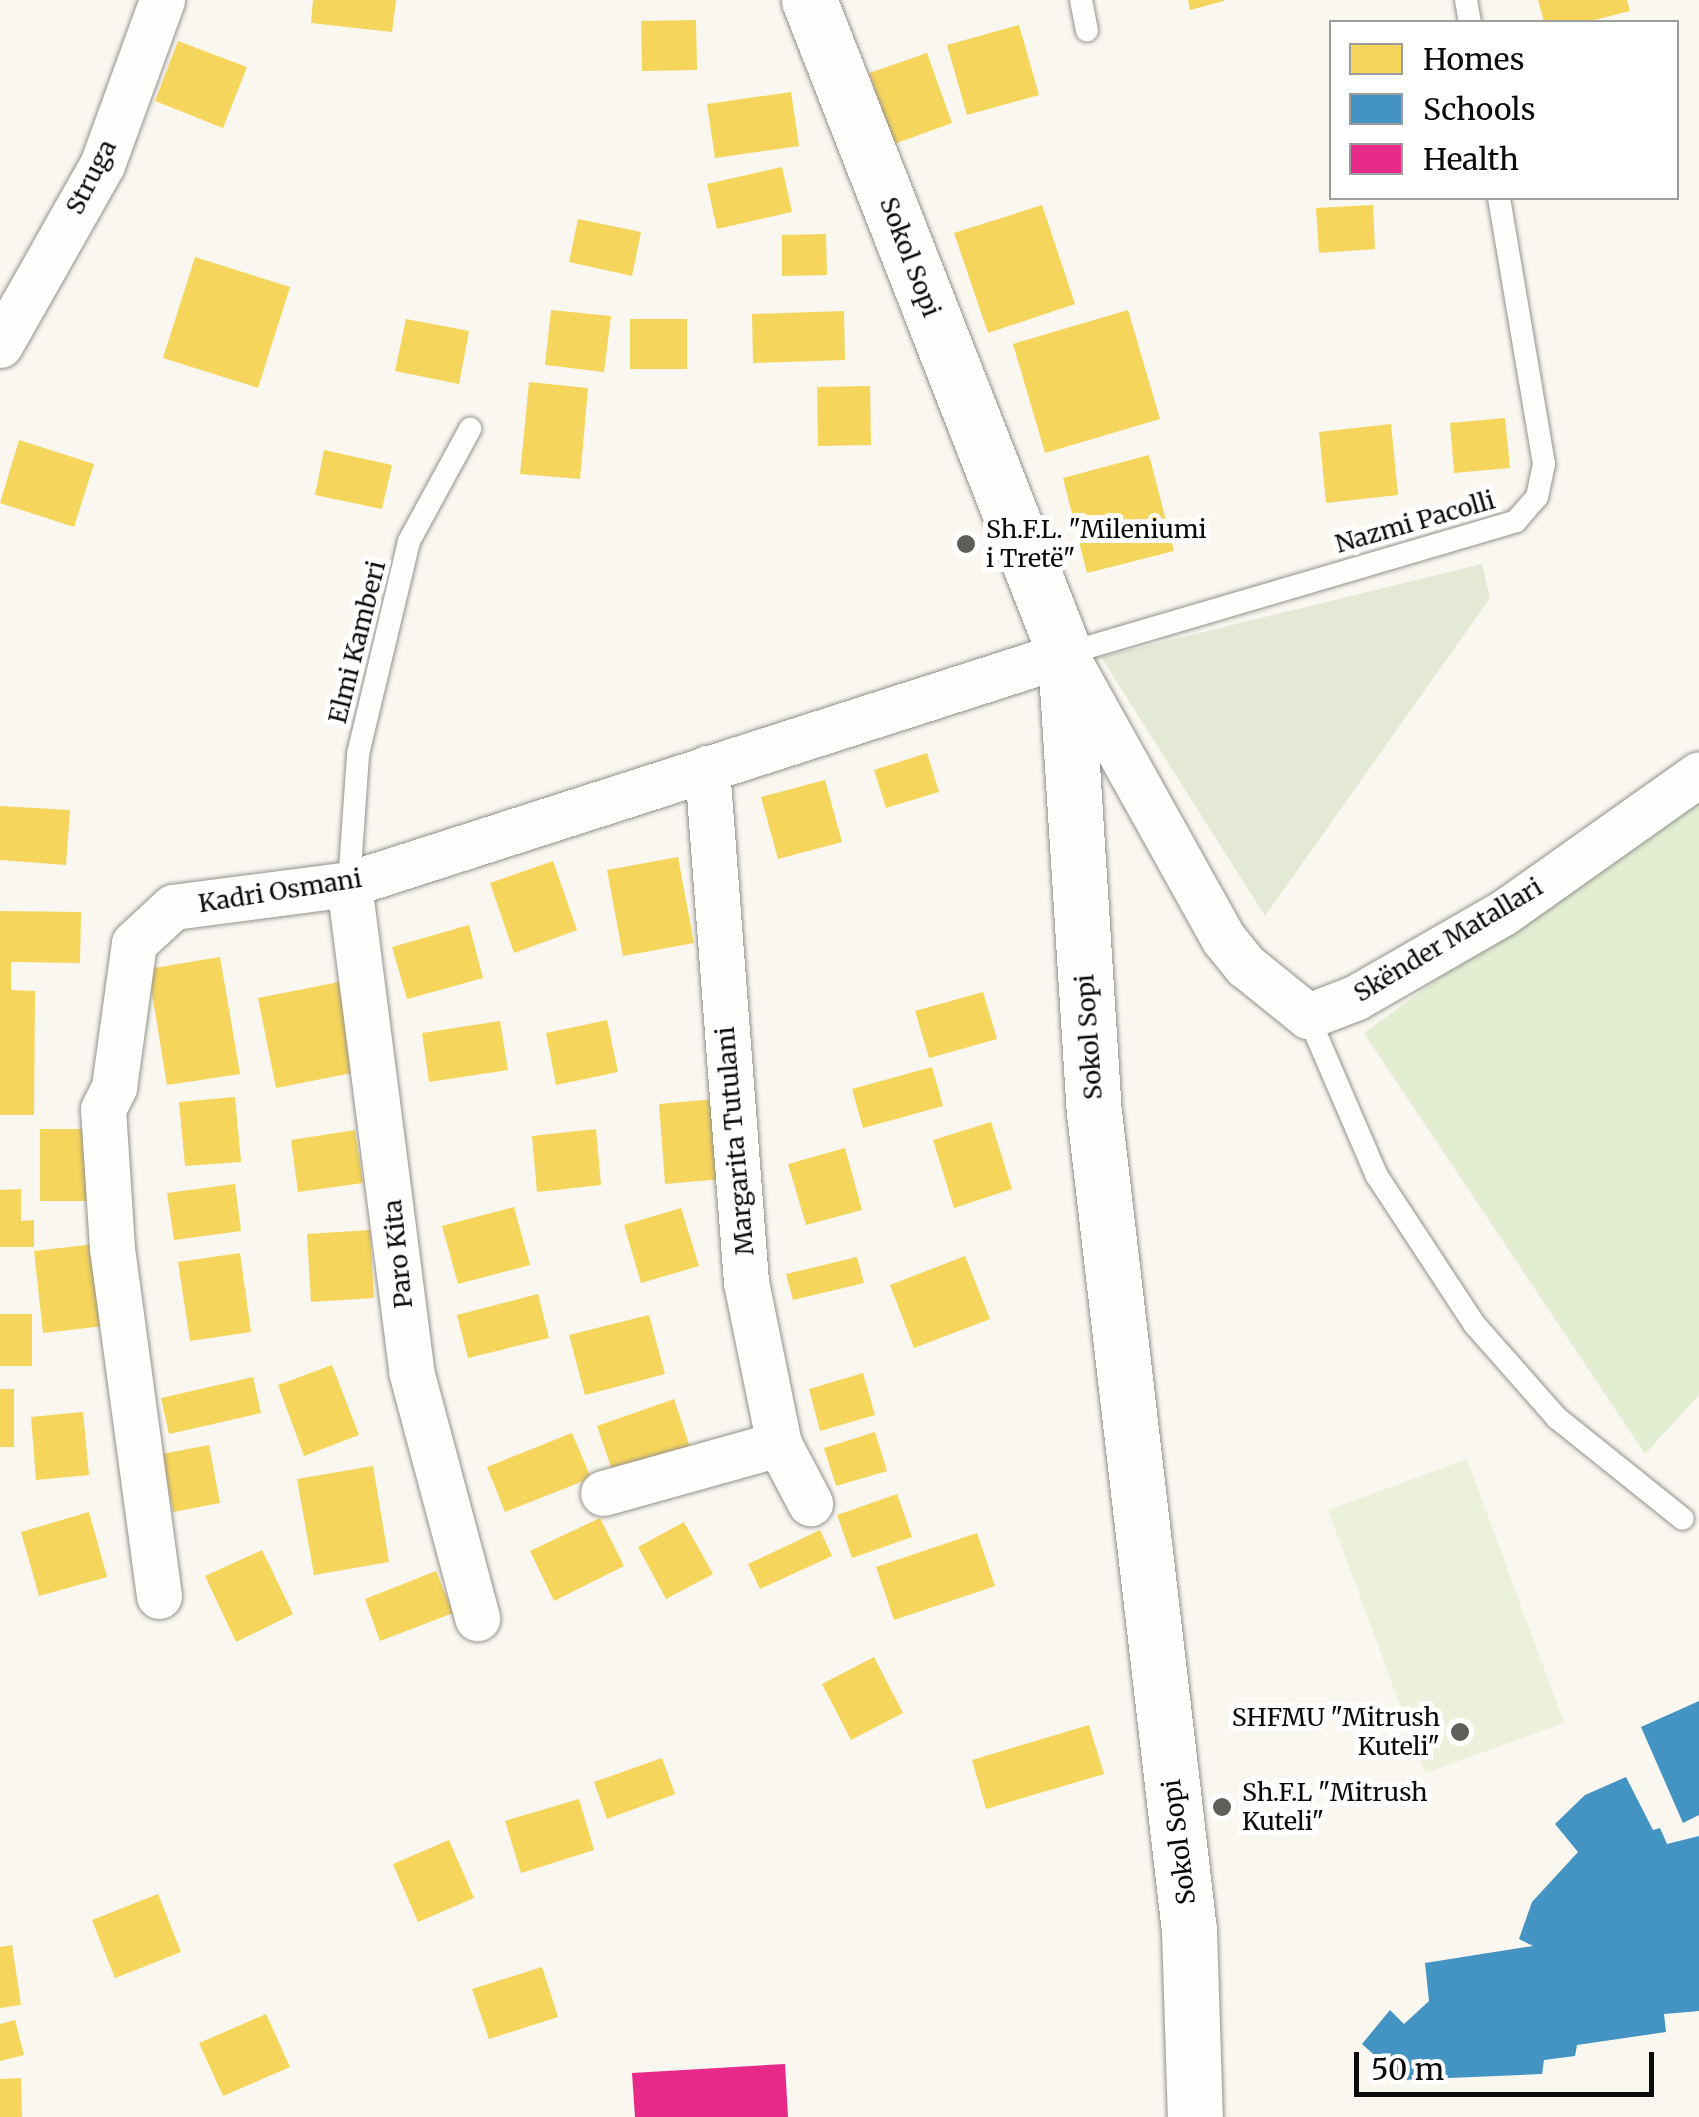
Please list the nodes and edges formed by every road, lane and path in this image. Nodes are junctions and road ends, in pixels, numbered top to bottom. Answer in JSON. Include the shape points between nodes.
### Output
{"nodes":[{"id":1,"x":162,"y":0,"type":"edge"},
{"id":2,"x":809,"y":0,"type":"edge"},
{"id":3,"x":1081,"y":0,"type":"edge"},
{"id":4,"x":1087,"y":30,"type":"dead end"},
{"id":5,"x":1499,"y":200,"type":"edge"},
{"id":6,"x":0,"y":345,"type":"edge"},
{"id":7,"x":470,"y":429,"type":"dead end"},
{"id":8,"x":1065,"y":654,"type":"junction"},
{"id":9,"x":707,"y":768,"type":"junction"},
{"id":10,"x":1699,"y":774,"type":"edge"},
{"id":11,"x":349,"y":884,"type":"junction"},
{"id":12,"x":1308,"y":1016,"type":"junction"},
{"id":13,"x":779,"y":1444,"type":"junction"},
{"id":14,"x":603,"y":1493,"type":"dead end"},
{"id":15,"x":810,"y":1503,"type":"dead end"},
{"id":16,"x":1683,"y":1519,"type":"dead end"},
{"id":17,"x":159,"y":1596,"type":"dead end"},
{"id":18,"x":477,"y":1618,"type":"dead end"},
{"id":19,"x":1195,"y":2117,"type":"edge"}],
"edges":[{"from":1,"to":6,"type":"street","name":"Struga","via":[[102,165]]},
{"from":2,"to":8,"type":"street","name":"Sokol Sopi"},
{"from":3,"to":4,"type":"lane"},
{"from":5,"to":8,"type":"lane","name":"Nazmi Pacolli","via":[[1544,464],[1537,497],[1516,521]]},
{"from":7,"to":11,"type":"lane","name":"Elmi Kamberi","via":[[410,541],[358,754]]},
{"from":8,"to":9,"type":"street","name":"Kadri Osmani"},
{"from":8,"to":12,"type":"street","via":[[1224,938],[1246,966]]},
{"from":8,"to":19,"type":"street","name":"Sokol Sopi","via":[[1094,1112],[1189,1930]]},
{"from":9,"to":11,"type":"street","name":"Kadri Osmani"},
{"from":9,"to":13,"type":"street","name":"Margarita Tutulani","via":[[746,1282]]},
{"from":10,"to":12,"type":"street","name":"Skënder Matallari","via":[[1503,913],[1355,998]]},
{"from":11,"to":17,"type":"street","name":"Kadri Osmani","via":[[173,907],[134,943],[114,1087],[103,1110],[112,1248]]},
{"from":11,"to":18,"type":"street","name":"Paro Kita","via":[[411,1371]]},
{"from":12,"to":16,"type":"lane","via":[[1377,1176],[1457,1300],[1557,1418]]},
{"from":13,"to":14,"type":"street"},
{"from":13,"to":15,"type":"street","name":"Margarita Tutulani"}]}
